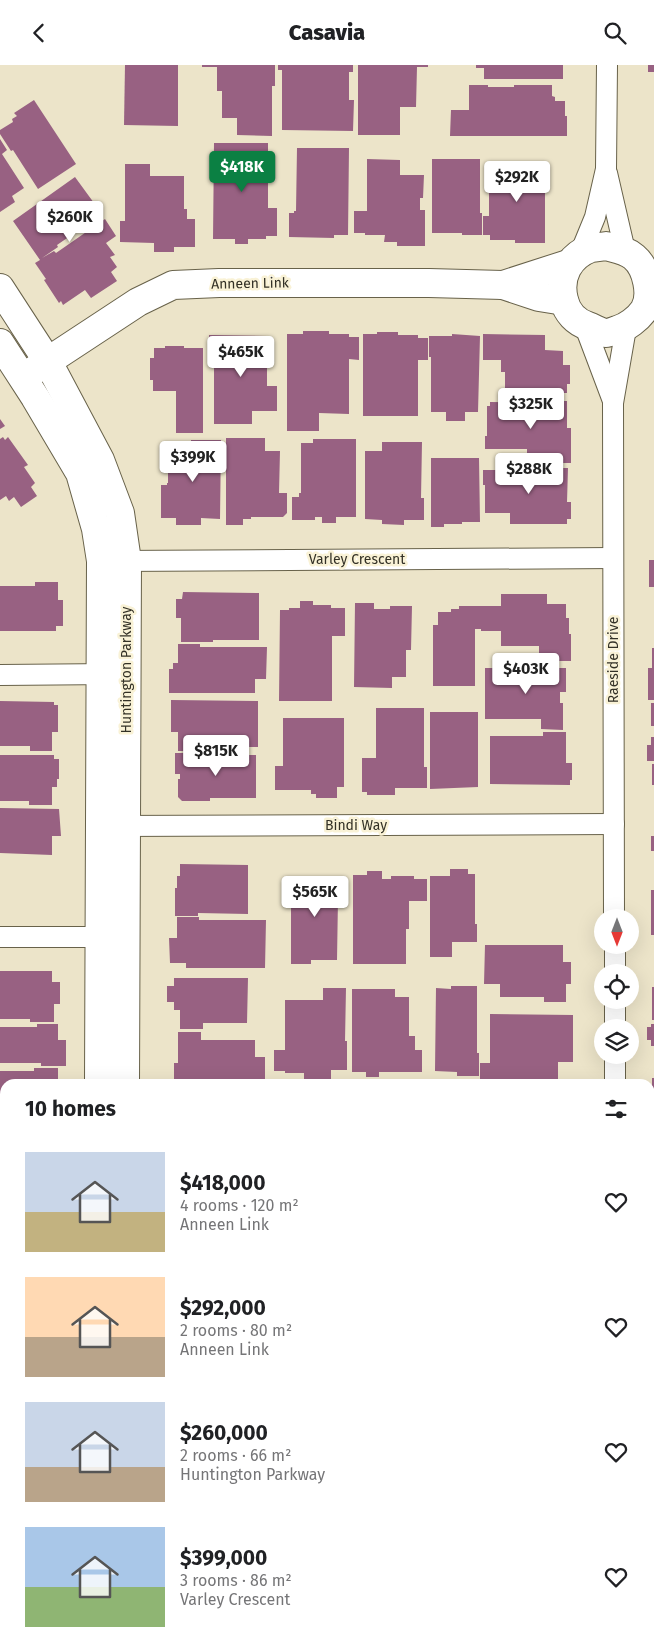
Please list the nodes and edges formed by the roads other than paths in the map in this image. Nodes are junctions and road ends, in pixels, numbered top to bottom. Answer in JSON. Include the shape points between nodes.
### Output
{"nodes":[{"id":1,"x":606,"y":65,"type":"edge"},
{"id":2,"x":606,"y":169,"type":"junction"},
{"id":3,"x":574,"y":260,"type":"junction"},
{"id":4,"x":640,"y":262,"type":"edge"},
{"id":5,"x":503,"y":285,"type":"junction"},
{"id":6,"x":0,"y":288,"type":"edge"},
{"id":7,"x":564,"y":301,"type":"junction"},
{"id":8,"x":650,"y":308,"type":"edge"},
{"id":9,"x":584,"y":325,"type":"junction"},
{"id":10,"x":626,"y":328,"type":"junction"},
{"id":11,"x":0,"y":343,"type":"edge"},
{"id":12,"x":48,"y":362,"type":"junction"},
{"id":13,"x":22,"y":377,"type":"junction"},
{"id":14,"x":613,"y":403,"type":"junction"},
{"id":15,"x":613,"y":558,"type":"junction"},
{"id":16,"x":114,"y":561,"type":"junction"},
{"id":17,"x":113,"y":674,"type":"junction"},
{"id":18,"x":0,"y":675,"type":"edge"},
{"id":19,"x":614,"y":824,"type":"junction"},
{"id":20,"x":126,"y":825,"type":"junction"},
{"id":21,"x":99,"y":826,"type":"junction"},
{"id":22,"x":614,"y":909,"type":"edge"},
{"id":23,"x":0,"y":937,"type":"edge"},
{"id":24,"x":99,"y":937,"type":"junction"},
{"id":25,"x":126,"y":938,"type":"junction"},
{"id":26,"x":615,"y":1064,"type":"edge"},
{"id":27,"x":98,"y":1079,"type":"edge"},
{"id":28,"x":125,"y":1079,"type":"edge"},
{"id":29,"x":615,"y":1079,"type":"edge"}],
"edges":[{"from":1,"to":2,"type":"street"},
{"from":2,"to":3,"type":"street","via":[[595,217]]},
{"from":2,"to":4,"type":"street"},
{"from":3,"to":4,"type":"street","via":[[592,248],[606,246]]},
{"from":3,"to":5,"type":"street","name":"Anneen Link"},
{"from":3,"to":7,"type":"street","via":[[563,284]]},
{"from":4,"to":8,"type":"street","via":[[647,280]]},
{"from":5,"to":7,"type":"street","name":"Anneen Link"},
{"from":5,"to":12,"type":"street","name":"Anneen Link","via":[[173,285],[138,302]]},
{"from":6,"to":12,"type":"street","name":"Huntington Parkway"},
{"from":7,"to":9,"type":"street","via":[[569,312]]},
{"from":8,"to":10,"type":"street"},
{"from":9,"to":10,"type":"street","via":[[607,333]]},
{"from":9,"to":14,"type":"street","name":"Raeside Drive"},
{"from":10,"to":14,"type":"street","name":"Raeside Drive"},
{"from":11,"to":13,"type":"street","name":"Huntington Parkway"},
{"from":12,"to":13,"type":"street","name":"Anneen Link"},
{"from":12,"to":16,"type":"street","name":"Huntington Parkway","via":[[100,460],[120,513]]},
{"from":13,"to":16,"type":"street","name":"Huntington Parkway","via":[[80,473],[96,529]]},
{"from":14,"to":15,"type":"street","name":"Raeside Drive"},
{"from":15,"to":16,"type":"street","name":"Varley Crescent"},
{"from":15,"to":19,"type":"street","name":"Raeside Drive"},
{"from":16,"to":17,"type":"street","name":"Huntington Parkway"},
{"from":17,"to":18,"type":"street"},
{"from":17,"to":20,"type":"street","name":"Huntington Parkway"},
{"from":17,"to":21,"type":"street","name":"Huntington Parkway"},
{"from":19,"to":20,"type":"street","name":"Bindi Way"},
{"from":19,"to":22,"type":"street","name":"Raeside Drive"},
{"from":20,"to":21,"type":"street","name":"Bindi Way"},
{"from":20,"to":25,"type":"street","name":"Huntington Parkway"},
{"from":21,"to":24,"type":"street","name":"Huntington Parkway"},
{"from":23,"to":24,"type":"street"},
{"from":24,"to":25,"type":"street"},
{"from":24,"to":27,"type":"street","name":"Huntington Parkway"},
{"from":25,"to":28,"type":"street","name":"Huntington Parkway"},
{"from":26,"to":29,"type":"street"}]}
